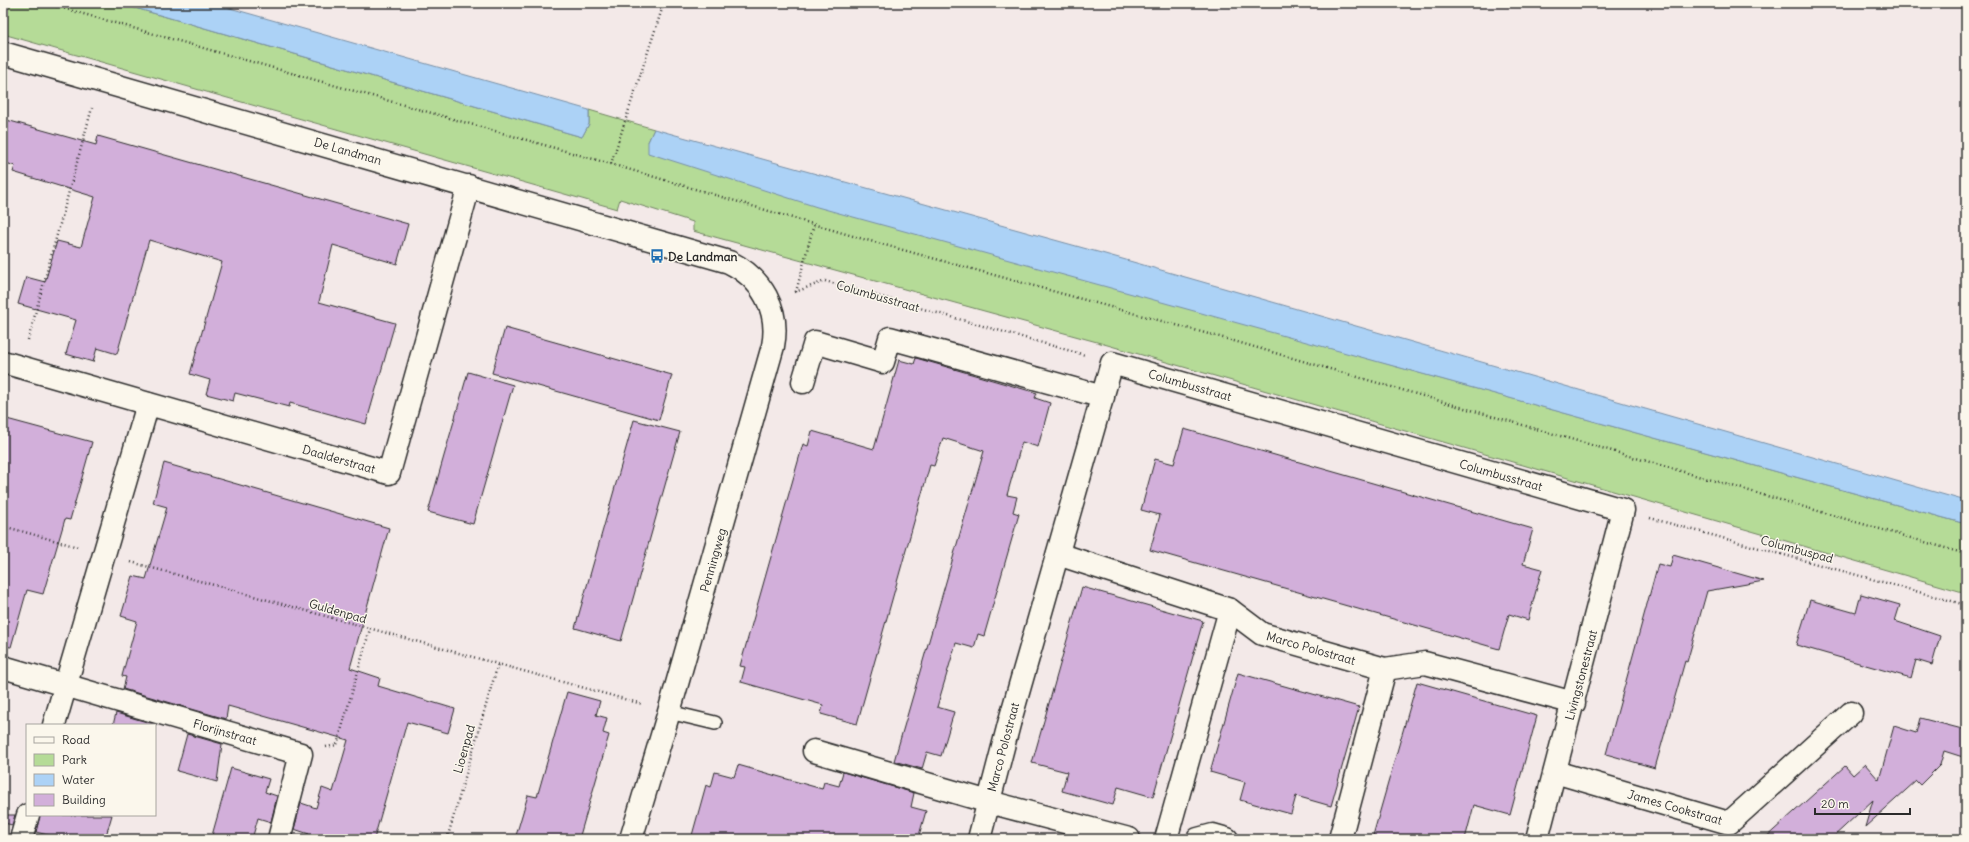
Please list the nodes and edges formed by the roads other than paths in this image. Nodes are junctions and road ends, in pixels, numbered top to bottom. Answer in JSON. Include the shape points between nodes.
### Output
{"nodes":[{"id":1,"x":3,"y":53,"type":"edge"},
{"id":2,"x":469,"y":186,"type":"junction"},
{"id":3,"x":757,"y":282,"type":"joint"},
{"id":4,"x":1112,"y":363,"type":"joint"},
{"id":5,"x":12,"y":365,"type":"edge"},
{"id":6,"x":803,"y":382,"type":"dead end"},
{"id":7,"x":1103,"y":397,"type":"junction"},
{"id":8,"x":148,"y":404,"type":"junction"},
{"id":9,"x":1623,"y":510,"type":"joint"},
{"id":10,"x":1058,"y":554,"type":"junction"},
{"id":11,"x":1230,"y":610,"type":"junction"},
{"id":12,"x":3,"y":667,"type":"edge"},
{"id":13,"x":1385,"y":669,"type":"junction"},
{"id":14,"x":65,"y":685,"type":"junction"},
{"id":15,"x":1574,"y":703,"type":"junction"},
{"id":16,"x":670,"y":712,"type":"junction"},
{"id":17,"x":1851,"y":713,"type":"dead end"},
{"id":18,"x":716,"y":723,"type":"dead end"},
{"id":19,"x":54,"y":724,"type":"edge"},
{"id":20,"x":814,"y":751,"type":"dead end"},
{"id":21,"x":1555,"y":772,"type":"junction"},
{"id":22,"x":988,"y":802,"type":"junction"},
{"id":23,"x":28,"y":816,"type":"edge"},
{"id":24,"x":21,"y":839,"type":"edge"},
{"id":25,"x":279,"y":839,"type":"edge"},
{"id":26,"x":631,"y":839,"type":"edge"},
{"id":27,"x":979,"y":839,"type":"edge"},
{"id":28,"x":1129,"y":839,"type":"edge"},
{"id":29,"x":1166,"y":839,"type":"edge"},
{"id":30,"x":1198,"y":839,"type":"edge"},
{"id":31,"x":1227,"y":839,"type":"edge"},
{"id":32,"x":1340,"y":839,"type":"edge"},
{"id":33,"x":1537,"y":839,"type":"edge"}],
"edges":[{"from":1,"to":2,"type":"street","name":"De Landman"},
{"from":2,"to":3,"type":"street","name":"De Landman","via":[[729,262],[744,269]]},
{"from":2,"to":8,"type":"street","name":"Daalderstraat","via":[[389,473]]},
{"from":3,"to":16,"type":"street","name":"Penningweg","via":[[766,295],[774,317],[773,346]]},
{"from":4,"to":7,"type":"street","name":"Marco Polostraat"},
{"from":4,"to":9,"type":"street","name":"Columbusstraat"},
{"from":5,"to":8,"type":"street","name":"Daalderstraat"},
{"from":6,"to":7,"type":"street","via":[[814,342],[883,362],[890,338]]},
{"from":7,"to":10,"type":"street","name":"Marco Polostraat"},
{"from":8,"to":14,"type":"street"},
{"from":9,"to":15,"type":"street","name":"Livingstonestraat"},
{"from":10,"to":11,"type":"street","name":"Marco Polostraat"},
{"from":10,"to":22,"type":"street","name":"Marco Polostraat"},
{"from":11,"to":13,"type":"street","name":"Marco Polostraat","via":[[1262,634]]},
{"from":11,"to":29,"type":"street"},
{"from":12,"to":14,"type":"street","name":"Florijnstraat"},
{"from":13,"to":15,"type":"street","name":"Marco Polostraat","via":[[1425,663]]},
{"from":13,"to":32,"type":"street"},
{"from":14,"to":19,"type":"street"},
{"from":14,"to":25,"type":"street","name":"Florijnstraat","via":[[301,754]]},
{"from":15,"to":21,"type":"street","name":"Livingstonestraat"},
{"from":16,"to":18,"type":"lane"},
{"from":16,"to":26,"type":"street","name":"Penningweg"},
{"from":17,"to":21,"type":"street","name":"James Cookstraat","via":[[1728,823]]},
{"from":20,"to":22,"type":"street","name":"Marco Polostraat"},
{"from":21,"to":33,"type":"street","name":"Livingstonestraat"},
{"from":22,"to":27,"type":"street","name":"Marco Polostraat"},
{"from":22,"to":28,"type":"street"},
{"from":23,"to":24,"type":"street"},
{"from":30,"to":31,"type":"street","via":[[1213,835]]}]}
